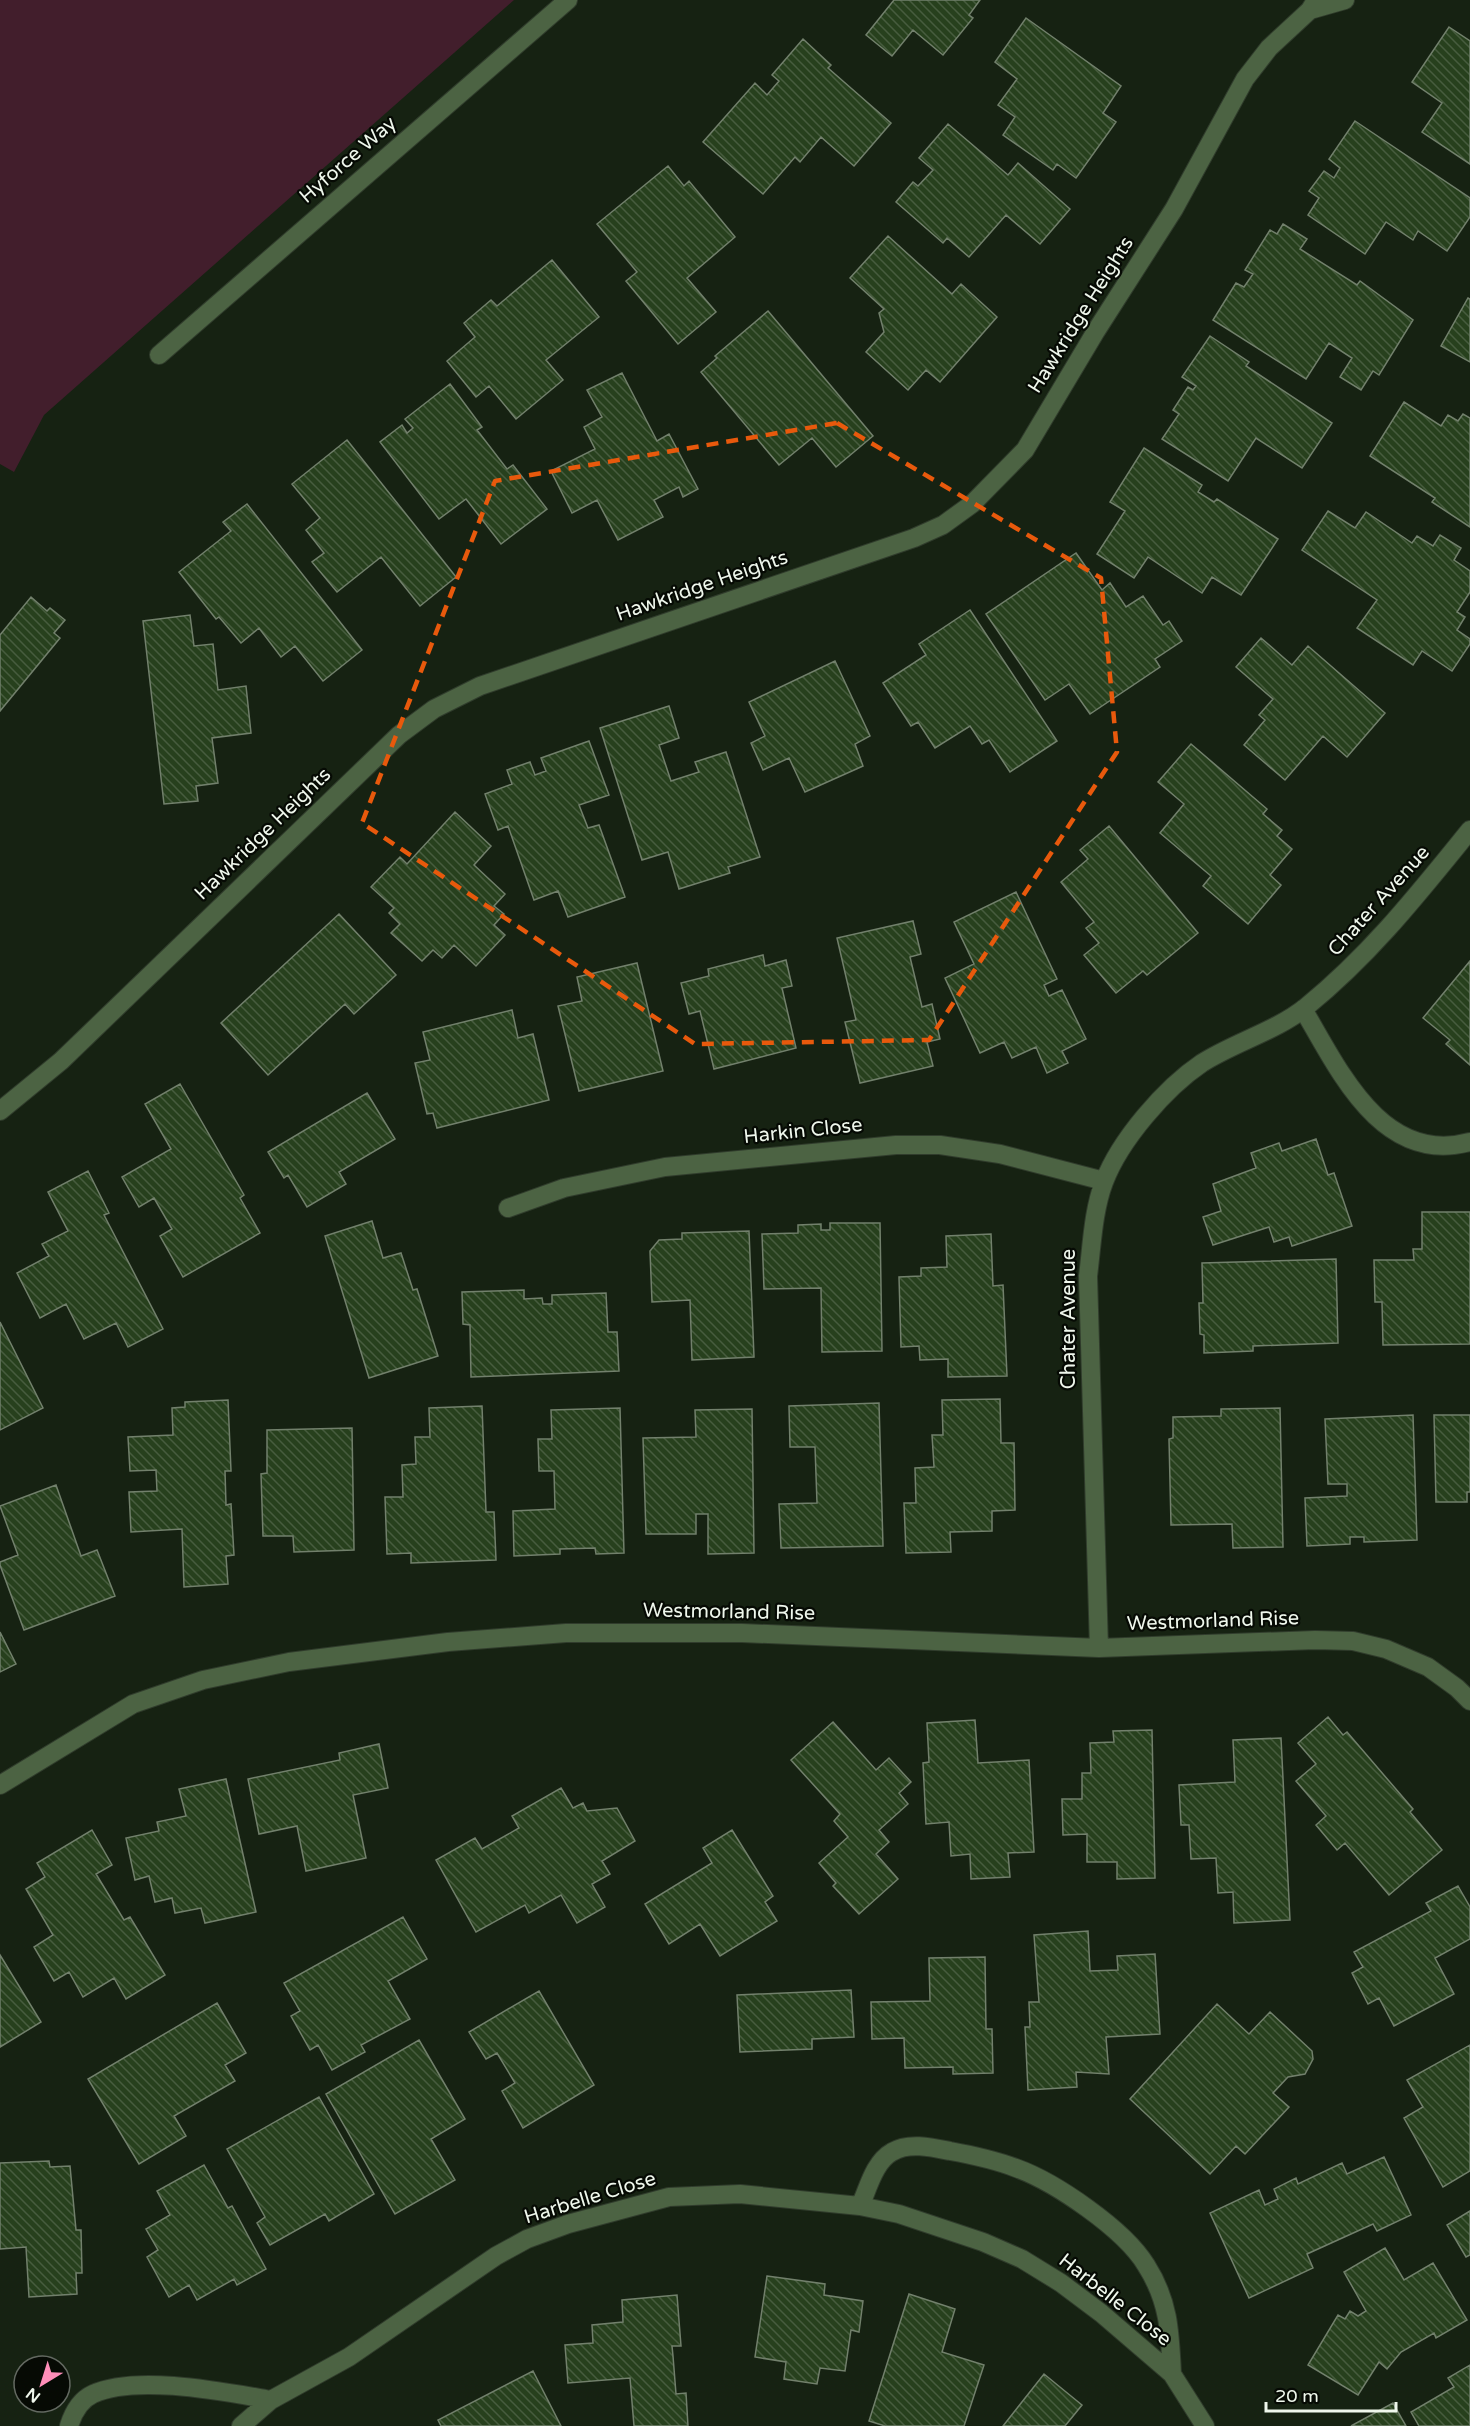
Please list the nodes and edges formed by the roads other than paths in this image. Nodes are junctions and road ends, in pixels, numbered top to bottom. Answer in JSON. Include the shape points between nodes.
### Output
{"nodes":[{"id":1,"x":568,"y":0,"type":"edge"},
{"id":2,"x":1345,"y":0,"type":"edge"},
{"id":3,"x":1309,"y":4,"type":"edge"},
{"id":4,"x":159,"y":354,"type":"dead end"},
{"id":5,"x":1470,"y":830,"type":"edge"},
{"id":6,"x":1304,"y":1009,"type":"junction"},
{"id":7,"x":0,"y":1111,"type":"edge"},
{"id":8,"x":1470,"y":1142,"type":"edge"},
{"id":9,"x":1104,"y":1181,"type":"junction"},
{"id":10,"x":508,"y":1208,"type":"dead end"},
{"id":11,"x":1099,"y":1648,"type":"junction"},
{"id":12,"x":1470,"y":1701,"type":"edge"},
{"id":13,"x":0,"y":1785,"type":"edge"},
{"id":14,"x":860,"y":2206,"type":"junction"},
{"id":15,"x":1172,"y":2374,"type":"junction"},
{"id":16,"x":271,"y":2400,"type":"junction"},
{"id":17,"x":69,"y":2426,"type":"edge"},
{"id":18,"x":241,"y":2426,"type":"edge"},
{"id":19,"x":1205,"y":2426,"type":"edge"}],
"edges":[{"from":1,"to":4,"type":"street","name":"Hyforce Way"},
{"from":2,"to":3,"type":"street","name":"Hawkridge Heights"},
{"from":3,"to":7,"type":"street","name":"Hawkridge Heights","via":[[1245,79],[1174,209],[1025,450],[972,504],[943,525],[914,538],[480,686],[434,709],[399,735],[61,1061]]},
{"from":5,"to":6,"type":"street","name":"Chater Avenue","via":[[1362,959]]},
{"from":6,"to":8,"type":"street","via":[[1354,1095],[1377,1119],[1403,1136],[1434,1145]]},
{"from":6,"to":9,"type":"street","name":"Chater Avenue","via":[[1202,1064],[1175,1085],[1130,1138]]},
{"from":9,"to":10,"type":"street","name":"Harkin Close","via":[[1000,1154],[940,1145],[896,1145],[665,1167],[564,1188]]},
{"from":9,"to":11,"type":"street","name":"Chater Avenue","via":[[1088,1276]]},
{"from":11,"to":12,"type":"street","name":"Westmorland Rise","via":[[1353,1641],[1386,1649],[1428,1667]]},
{"from":11,"to":13,"type":"street","name":"Westmorland Rise","via":[[742,1633],[566,1633],[448,1642],[289,1662],[166,1691],[133,1704]]},
{"from":14,"to":15,"type":"street","name":"Harbelle Close","via":[[898,2214],[1022,2259],[1101,2313]]},
{"from":14,"to":15,"type":"street","name":"Harbelle Close","via":[[879,2164],[890,2152],[906,2146],[969,2154],[1017,2168],[1062,2193],[1124,2236],[1146,2264],[1170,2323]]},
{"from":14,"to":16,"type":"street","name":"Harbelle Close","via":[[740,2194],[669,2197],[568,2224],[496,2256],[349,2357]]},
{"from":15,"to":19,"type":"street","name":"Harbelle Close"},
{"from":16,"to":17,"type":"street","via":[[193,2387],[105,2390],[80,2403]]},
{"from":16,"to":18,"type":"street","name":"Harbelle Close"}]}
